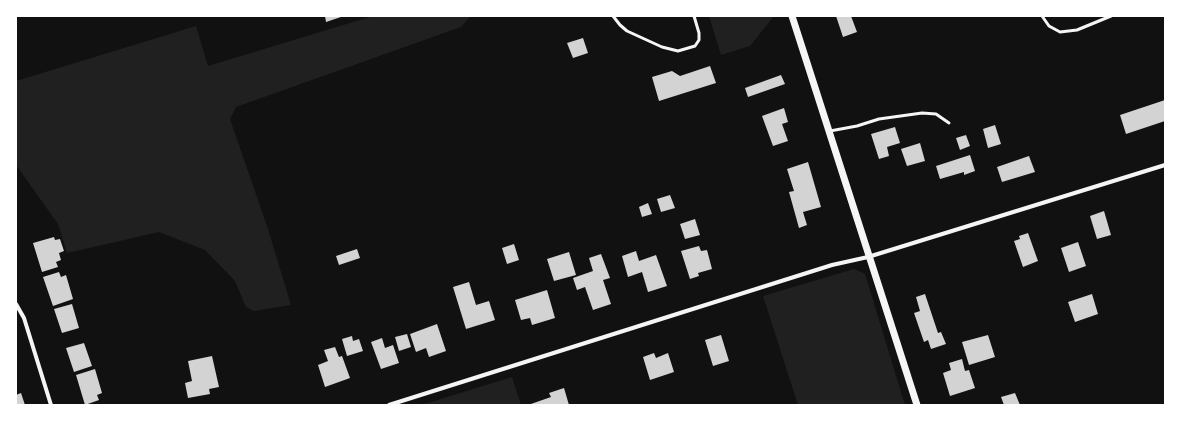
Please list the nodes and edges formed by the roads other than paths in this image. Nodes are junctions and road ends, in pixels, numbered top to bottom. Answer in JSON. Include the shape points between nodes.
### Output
{"nodes":[{"id":1,"x":613,"y":16,"type":"edge"},
{"id":2,"x":694,"y":16,"type":"edge"},
{"id":3,"x":792,"y":16,"type":"edge"},
{"id":4,"x":1042,"y":16,"type":"edge"},
{"id":5,"x":1111,"y":16,"type":"edge"},
{"id":6,"x":949,"y":123,"type":"dead end"},
{"id":7,"x":828,"y":132,"type":"junction"},
{"id":8,"x":1165,"y":165,"type":"edge"},
{"id":9,"x":868,"y":257,"type":"junction"},
{"id":10,"x":16,"y":304,"type":"edge"},
{"id":11,"x":51,"y":405,"type":"edge"},
{"id":12,"x":389,"y":405,"type":"edge"},
{"id":13,"x":917,"y":405,"type":"edge"}],
"edges":[{"from":1,"to":2,"type":"lane","via":[[627,31],[662,47],[678,51],[695,46],[699,40]]},
{"from":3,"to":7,"type":"street"},
{"from":4,"to":5,"type":"lane","via":[[1049,26],[1060,32],[1077,30]]},
{"from":6,"to":7,"type":"lane","via":[[936,114],[922,113],[879,119]]},
{"from":7,"to":9,"type":"street"},
{"from":8,"to":9,"type":"street"},
{"from":9,"to":12,"type":"street","via":[[832,265]]},
{"from":9,"to":13,"type":"street"},
{"from":10,"to":11,"type":"street","via":[[24,318]]}]}
